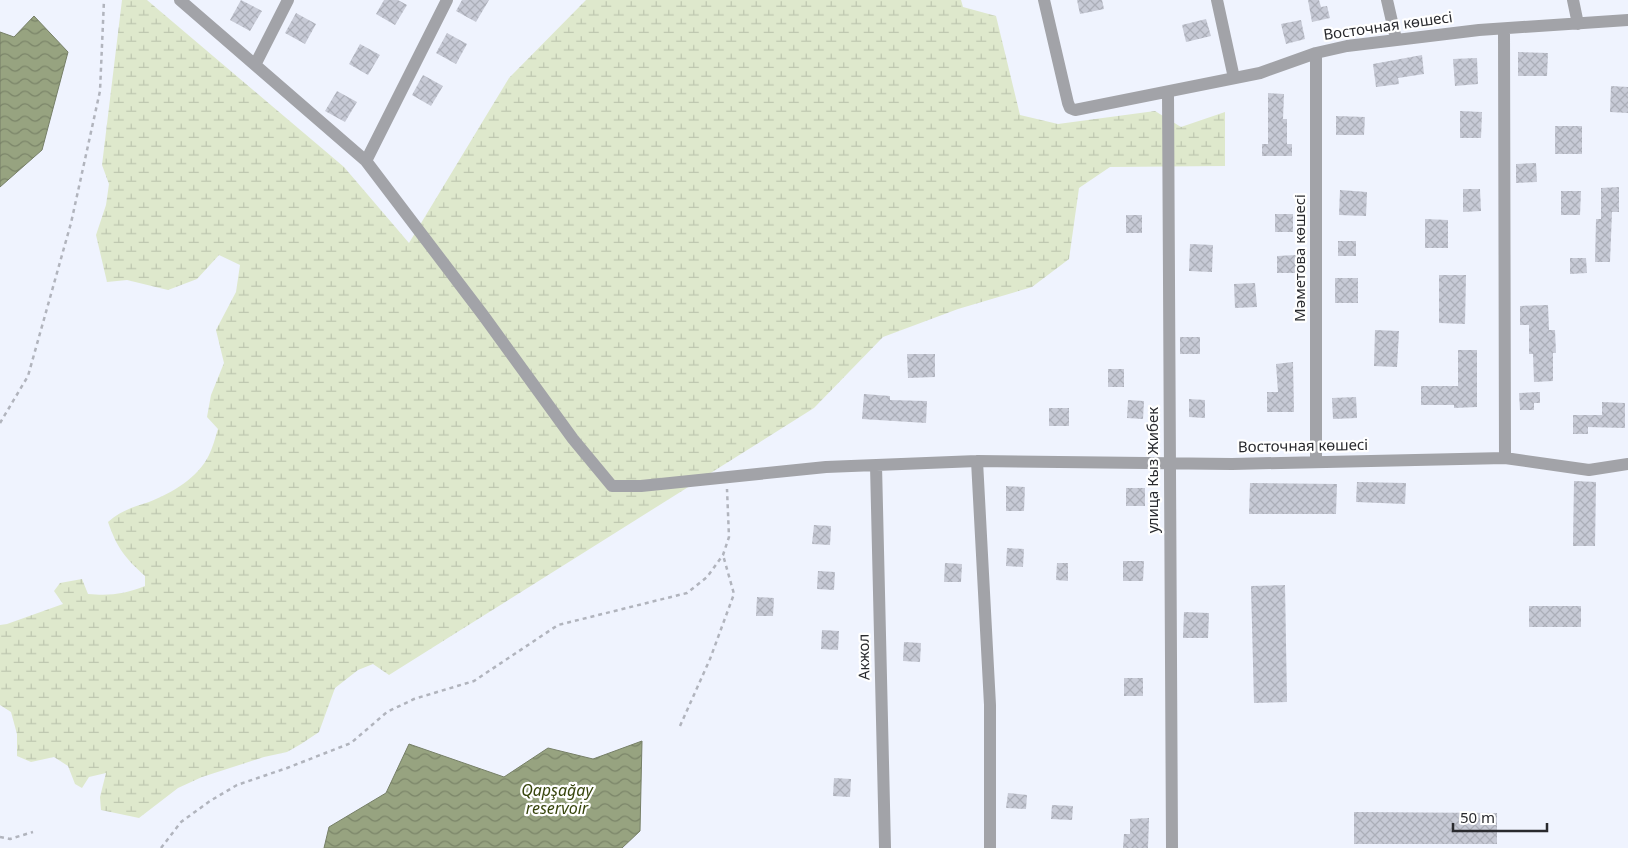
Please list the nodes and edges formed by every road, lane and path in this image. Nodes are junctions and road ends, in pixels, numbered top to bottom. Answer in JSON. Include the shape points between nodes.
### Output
{"nodes":[{"id":1,"x":104,"y":0,"type":"edge"},
{"id":2,"x":180,"y":0,"type":"edge"},
{"id":3,"x":288,"y":0,"type":"edge"},
{"id":4,"x":447,"y":0,"type":"edge"},
{"id":5,"x":1044,"y":0,"type":"edge"},
{"id":6,"x":1217,"y":0,"type":"edge"},
{"id":7,"x":1387,"y":0,"type":"edge"},
{"id":8,"x":1573,"y":0,"type":"edge"},
{"id":9,"x":1628,"y":20,"type":"edge"},
{"id":10,"x":1578,"y":24,"type":"junction"},
{"id":11,"x":1504,"y":29,"type":"junction"},
{"id":12,"x":1396,"y":39,"type":"junction"},
{"id":13,"x":1316,"y":53,"type":"junction"},
{"id":14,"x":255,"y":65,"type":"junction"},
{"id":15,"x":1234,"y":78,"type":"junction"},
{"id":16,"x":1168,"y":92,"type":"junction"},
{"id":17,"x":366,"y":161,"type":"junction"},
{"id":18,"x":0,"y":423,"type":"edge"},
{"id":19,"x":1505,"y":458,"type":"junction"},
{"id":20,"x":978,"y":461,"type":"junction"},
{"id":21,"x":1316,"y":462,"type":"junction"},
{"id":22,"x":1169,"y":463,"type":"junction"},
{"id":23,"x":1628,"y":464,"type":"edge"},
{"id":24,"x":876,"y":465,"type":"junction"},
{"id":25,"x":726,"y":477,"type":"junction"},
{"id":26,"x":724,"y":555,"type":"junction"},
{"id":27,"x":680,"y":726,"type":"dead end"},
{"id":28,"x":34,"y":832,"type":"dead end"},
{"id":29,"x":0,"y":837,"type":"edge"},
{"id":30,"x":161,"y":848,"type":"edge"},
{"id":31,"x":885,"y":848,"type":"edge"},
{"id":32,"x":990,"y":848,"type":"edge"},
{"id":33,"x":1172,"y":848,"type":"edge"}],
"edges":[{"from":1,"to":18,"type":"path","via":[[100,91],[71,223],[28,376]]},
{"from":2,"to":14,"type":"street"},
{"from":3,"to":14,"type":"street"},
{"from":4,"to":17,"type":"street"},
{"from":5,"to":16,"type":"street","name":"Восточная көшесі","via":[[1070,108],[1075,110]]},
{"from":6,"to":15,"type":"street"},
{"from":7,"to":12,"type":"street"},
{"from":8,"to":10,"type":"street"},
{"from":9,"to":10,"type":"street","name":"Восточная көшесі"},
{"from":10,"to":11,"type":"street","name":"Восточная көшесі"},
{"from":11,"to":12,"type":"street","name":"Восточная көшесі"},
{"from":11,"to":19,"type":"street"},
{"from":12,"to":13,"type":"street","name":"Восточная көшесі"},
{"from":13,"to":15,"type":"street","name":"Восточная көшесі","via":[[1260,73]]},
{"from":13,"to":21,"type":"street","name":"Мәметова көшесі"},
{"from":14,"to":17,"type":"street"},
{"from":15,"to":16,"type":"street","name":"Восточная көшесі"},
{"from":16,"to":22,"type":"street","name":"улица Кыз Жибек"},
{"from":17,"to":25,"type":"street","name":"Восточная көшесі","via":[[612,486]]},
{"from":19,"to":21,"type":"street","name":"Восточная көшесі"},
{"from":19,"to":23,"type":"street","name":"Восточная көшесі","via":[[1589,470]]},
{"from":20,"to":22,"type":"street","name":"Восточная көшесі"},
{"from":20,"to":24,"type":"street","name":"Восточная көшесі"},
{"from":20,"to":32,"type":"street","via":[[990,705]]},
{"from":21,"to":22,"type":"street","name":"Восточная көшесі"},
{"from":22,"to":33,"type":"street","name":"улица Кыз Жибек"},
{"from":24,"to":25,"type":"street","name":"Восточная көшесі"},
{"from":24,"to":31,"type":"street","name":"Акжол"},
{"from":25,"to":26,"type":"path","via":[[729,537]]},
{"from":26,"to":27,"type":"path","via":[[734,594]]},
{"from":26,"to":30,"type":"path","via":[[707,577],[687,593],[558,625],[474,681],[414,699],[386,712],[350,743],[237,784],[181,822]]},
{"from":28,"to":29,"type":"path"}]}
